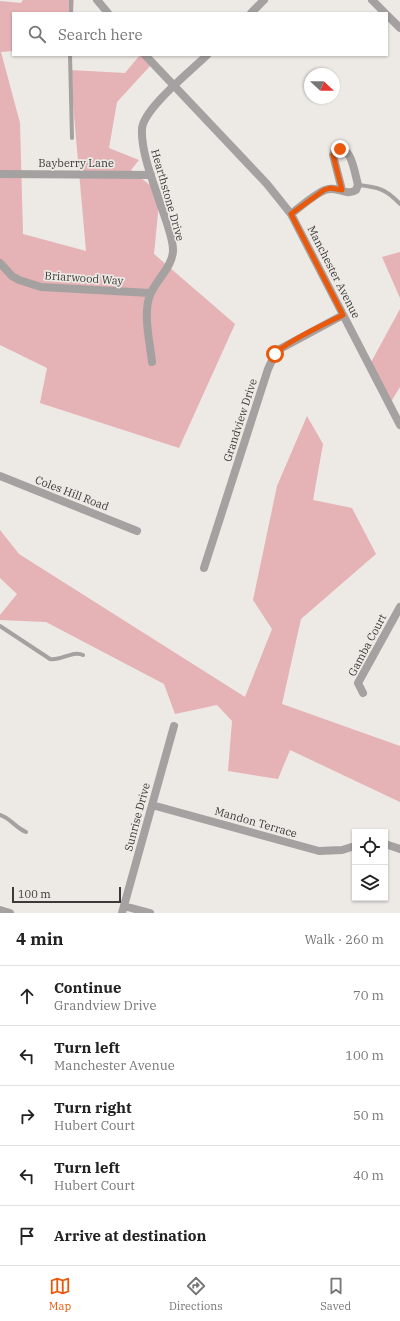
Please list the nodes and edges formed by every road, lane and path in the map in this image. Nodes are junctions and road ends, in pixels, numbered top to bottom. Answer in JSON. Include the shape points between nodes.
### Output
{"nodes":[{"id":1,"x":71,"y":0,"type":"edge"},
{"id":2,"x":96,"y":0,"type":"edge"},
{"id":3,"x":264,"y":0,"type":"edge"},
{"id":4,"x":372,"y":0,"type":"edge"},
{"id":5,"x":71,"y":12,"type":"edge"},
{"id":6,"x":107,"y":12,"type":"edge"},
{"id":7,"x":252,"y":12,"type":"edge"},
{"id":8,"x":384,"y":12,"type":"edge"},
{"id":9,"x":388,"y":16,"type":"edge"},
{"id":10,"x":400,"y":28,"type":"edge"},
{"id":11,"x":70,"y":56,"type":"edge"},
{"id":12,"x":146,"y":56,"type":"edge"},
{"id":13,"x":206,"y":56,"type":"edge"},
{"id":14,"x":174,"y":87,"type":"junction"},
{"id":15,"x":72,"y":138,"type":"dead end"},
{"id":16,"x":0,"y":174,"type":"edge"},
{"id":17,"x":151,"y":174,"type":"junction"},
{"id":18,"x":358,"y":185,"type":"junction"},
{"id":19,"x":342,"y":190,"type":"junction"},
{"id":20,"x":400,"y":204,"type":"edge"},
{"id":21,"x":291,"y":214,"type":"junction"},
{"id":22,"x":0,"y":263,"type":"edge"},
{"id":23,"x":150,"y":294,"type":"junction"},
{"id":24,"x":343,"y":315,"type":"junction"},
{"id":25,"x":152,"y":362,"type":"dead end"},
{"id":26,"x":400,"y":425,"type":"edge"},
{"id":27,"x":0,"y":476,"type":"edge"},
{"id":28,"x":137,"y":531,"type":"dead end"},
{"id":29,"x":204,"y":568,"type":"dead end"},
{"id":30,"x":400,"y":607,"type":"edge"},
{"id":31,"x":0,"y":626,"type":"edge"},
{"id":32,"x":83,"y":655,"type":"dead end"},
{"id":33,"x":363,"y":693,"type":"dead end"},
{"id":34,"x":174,"y":726,"type":"dead end"},
{"id":35,"x":152,"y":805,"type":"junction"},
{"id":36,"x":0,"y":815,"type":"edge"},
{"id":37,"x":26,"y":832,"type":"dead end"},
{"id":38,"x":388,"y":845,"type":"edge"},
{"id":39,"x":352,"y":847,"type":"edge"},
{"id":40,"x":400,"y":849,"type":"edge"},
{"id":41,"x":123,"y":909,"type":"edge"},
{"id":42,"x":0,"y":910,"type":"edge"},
{"id":43,"x":10,"y":913,"type":"edge"},
{"id":44,"x":150,"y":913,"type":"edge"}],
"edges":[{"from":1,"to":5,"type":"lane"},
{"from":2,"to":6,"type":"street"},
{"from":3,"to":7,"type":"street"},
{"from":4,"to":8,"type":"street"},
{"from":9,"to":10,"type":"street"},
{"from":11,"to":15,"type":"lane"},
{"from":12,"to":14,"type":"street","name":"Manchester Avenue"},
{"from":13,"to":14,"type":"street","name":"Hearthstone Drive"},
{"from":14,"to":17,"type":"street","name":"Hearthstone Drive","via":[[143,122],[142,136]]},
{"from":14,"to":21,"type":"street","name":"Manchester Avenue","via":[[267,184]]},
{"from":16,"to":17,"type":"street","name":"Bayberry Lane"},
{"from":17,"to":23,"type":"street","name":"Hearthstone Drive","via":[[173,250],[167,267]]},
{"from":18,"to":19,"type":"street","via":[[354,192]]},
{"from":18,"to":19,"type":"street","via":[[350,156],[345,150],[337,150],[333,155]]},
{"from":18,"to":20,"type":"lane","via":[[385,191]]},
{"from":19,"to":21,"type":"street","via":[[324,190]]},
{"from":21,"to":24,"type":"street","name":"Manchester Avenue"},
{"from":22,"to":23,"type":"street","name":"Briarwood Way","via":[[12,276],[41,287]]},
{"from":23,"to":25,"type":"street","name":"Hearthstone Drive","via":[[146,313]]},
{"from":24,"to":26,"type":"street","name":"Manchester Avenue"},
{"from":24,"to":29,"type":"street","name":"Grandview Drive","via":[[290,343],[275,354]]},
{"from":27,"to":28,"type":"street","name":"Coles Hill Road"},
{"from":30,"to":33,"type":"street","name":"Gamba Court","via":[[358,683]]},
{"from":31,"to":32,"type":"lane","via":[[50,659],[78,653]]},
{"from":34,"to":35,"type":"street","name":"Sunrise Drive"},
{"from":35,"to":39,"type":"street","name":"Mandon Terrace","via":[[319,851]]},
{"from":35,"to":41,"type":"street","name":"Sunrise Drive"},
{"from":36,"to":37,"type":"lane"},
{"from":38,"to":40,"type":"street"},
{"from":41,"to":44,"type":"street"},
{"from":42,"to":43,"type":"street"}]}
